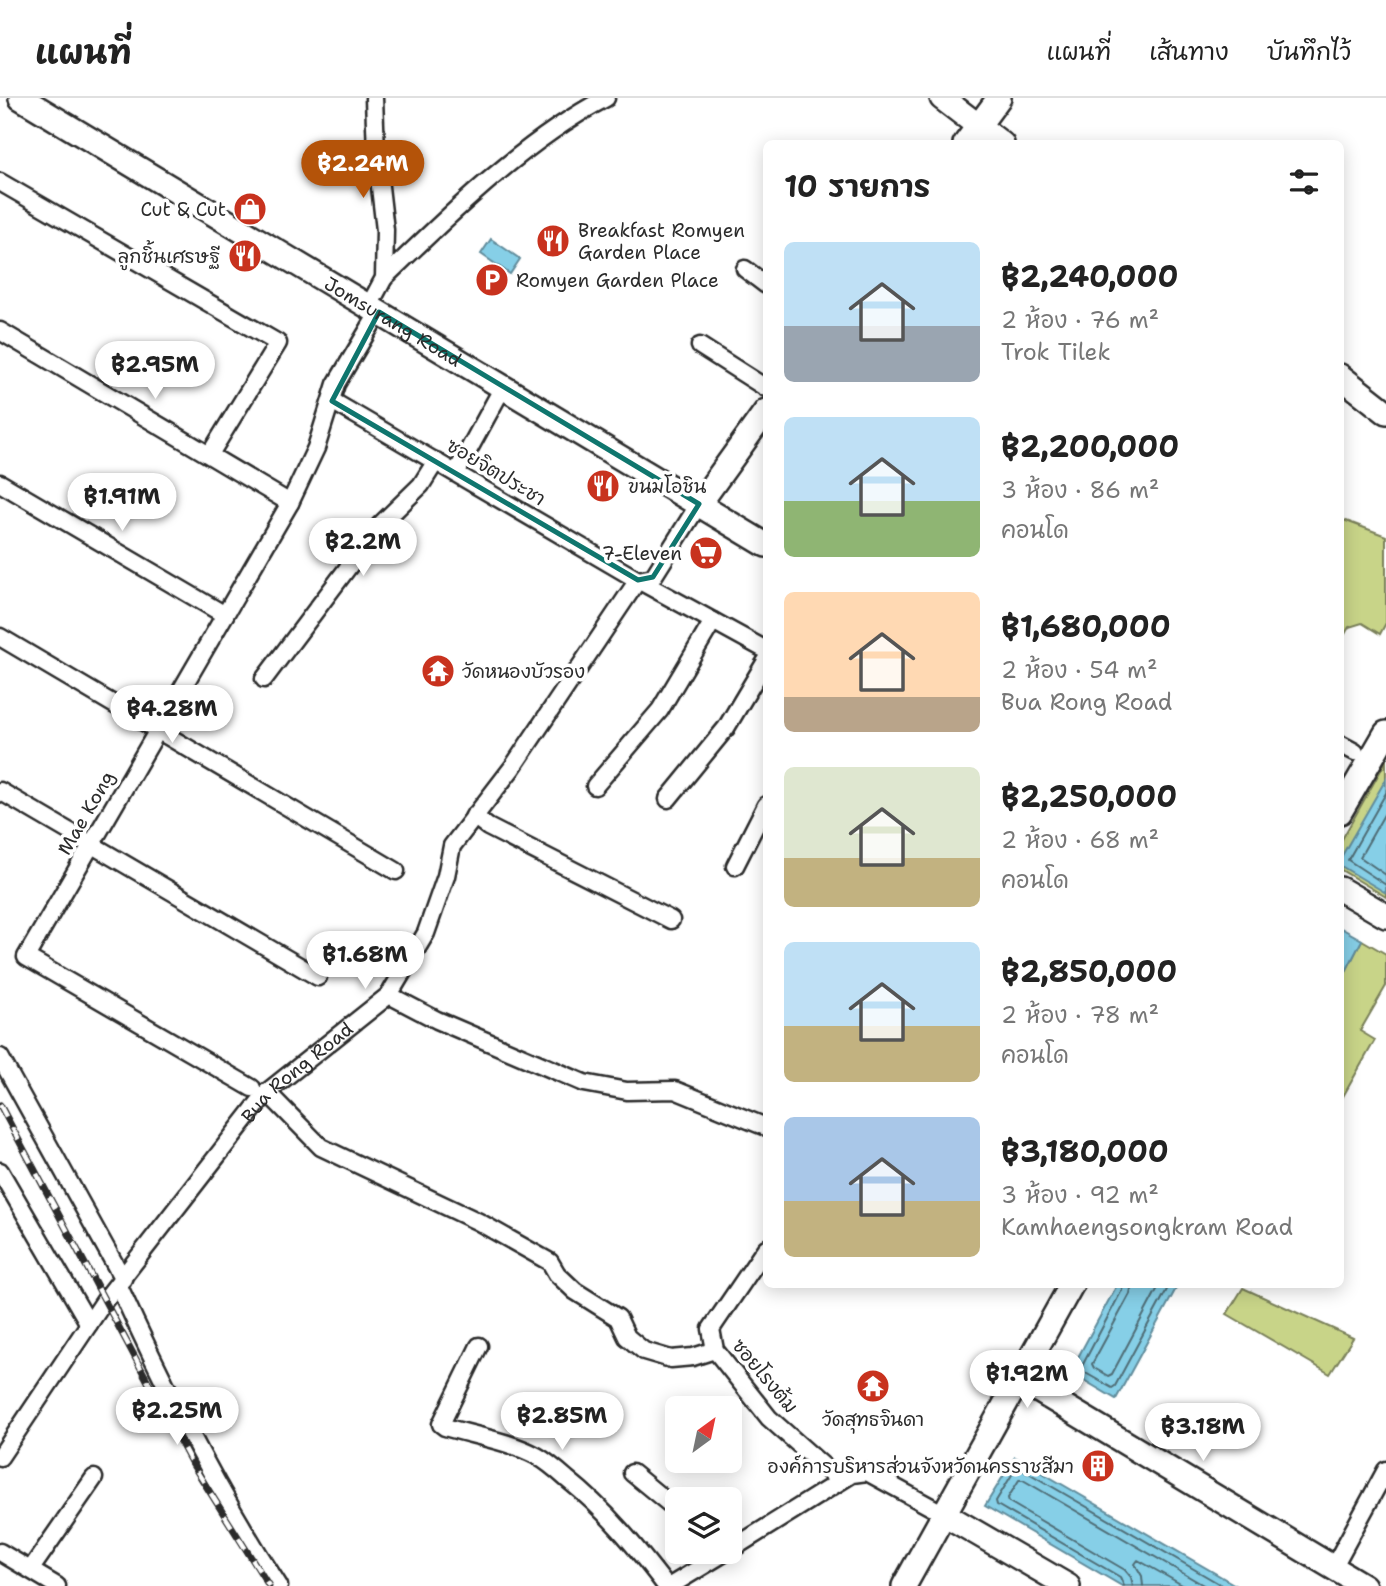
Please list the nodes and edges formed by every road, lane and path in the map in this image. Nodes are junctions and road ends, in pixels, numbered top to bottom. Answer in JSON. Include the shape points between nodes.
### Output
{"nodes":[{"id":1,"x":374,"y":98,"type":"edge"},
{"id":2,"x":606,"y":98,"type":"edge"},
{"id":3,"x":943,"y":98,"type":"edge"},
{"id":4,"x":999,"y":98,"type":"edge"},
{"id":5,"x":30,"y":100,"type":"edge"},
{"id":6,"x":971,"y":135,"type":"edge"},
{"id":7,"x":988,"y":140,"type":"edge"},
{"id":8,"x":0,"y":182,"type":"edge"},
{"id":9,"x":745,"y":269,"type":"dead end"},
{"id":10,"x":384,"y":278,"type":"junction"},
{"id":11,"x":763,"y":283,"type":"edge"},
{"id":12,"x":374,"y":309,"type":"junction"},
{"id":13,"x":0,"y":331,"type":"edge"},
{"id":14,"x":700,"y":346,"type":"dead end"},
{"id":15,"x":1344,"y":379,"type":"edge"},
{"id":16,"x":763,"y":386,"type":"edge"},
{"id":17,"x":503,"y":387,"type":"junction"},
{"id":18,"x":332,"y":401,"type":"junction"},
{"id":19,"x":1386,"y":412,"type":"edge"},
{"id":20,"x":763,"y":415,"type":"edge"},
{"id":21,"x":210,"y":454,"type":"junction"},
{"id":22,"x":436,"y":461,"type":"junction"},
{"id":23,"x":456,"y":472,"type":"junction"},
{"id":24,"x":0,"y":483,"type":"edge"},
{"id":25,"x":290,"y":503,"type":"junction"},
{"id":26,"x":699,"y":504,"type":"junction"},
{"id":27,"x":763,"y":543,"type":"edge"},
{"id":28,"x":638,"y":580,"type":"junction"},
{"id":29,"x":225,"y":615,"type":"junction"},
{"id":30,"x":713,"y":621,"type":"junction"},
{"id":31,"x":0,"y":637,"type":"edge"},
{"id":32,"x":763,"y":648,"type":"edge"},
{"id":33,"x":763,"y":667,"type":"edge"},
{"id":34,"x":264,"y":679,"type":"dead end"},
{"id":35,"x":159,"y":730,"type":"junction"},
{"id":36,"x":1386,"y":733,"type":"edge"},
{"id":37,"x":595,"y":786,"type":"dead end"},
{"id":38,"x":0,"y":791,"type":"edge"},
{"id":39,"x":668,"y":799,"type":"dead end"},
{"id":40,"x":1344,"y":806,"type":"edge"},
{"id":41,"x":763,"y":811,"type":"edge"},
{"id":42,"x":474,"y":816,"type":"junction"},
{"id":43,"x":93,"y":845,"type":"junction"},
{"id":44,"x":735,"y":866,"type":"dead end"},
{"id":45,"x":397,"y":871,"type":"dead end"},
{"id":46,"x":1344,"y":891,"type":"edge"},
{"id":47,"x":1386,"y":916,"type":"edge"},
{"id":48,"x":671,"y":920,"type":"dead end"},
{"id":49,"x":318,"y":977,"type":"dead end"},
{"id":50,"x":389,"y":995,"type":"junction"},
{"id":51,"x":0,"y":1057,"type":"edge"},
{"id":52,"x":259,"y":1090,"type":"junction"},
{"id":53,"x":763,"y":1126,"type":"edge"},
{"id":54,"x":0,"y":1171,"type":"edge"},
{"id":55,"x":763,"y":1252,"type":"edge"},
{"id":56,"x":120,"y":1282,"type":"junction"},
{"id":57,"x":1070,"y":1288,"type":"edge"},
{"id":58,"x":89,"y":1324,"type":"junction"},
{"id":59,"x":479,"y":1346,"type":"dead end"},
{"id":60,"x":715,"y":1350,"type":"junction"},
{"id":61,"x":1019,"y":1379,"type":"junction"},
{"id":62,"x":0,"y":1457,"type":"edge"},
{"id":63,"x":1386,"y":1470,"type":"edge"},
{"id":64,"x":632,"y":1473,"type":"dead end"},
{"id":65,"x":94,"y":1478,"type":"dead end"},
{"id":66,"x":840,"y":1481,"type":"junction"},
{"id":67,"x":665,"y":1500,"type":"edge"},
{"id":68,"x":944,"y":1514,"type":"junction"},
{"id":69,"x":742,"y":1541,"type":"edge"},
{"id":70,"x":0,"y":1552,"type":"edge"},
{"id":71,"x":704,"y":1564,"type":"edge"},
{"id":72,"x":1334,"y":1566,"type":"junction"},
{"id":73,"x":32,"y":1569,"type":"junction"},
{"id":74,"x":57,"y":1586,"type":"edge"},
{"id":75,"x":279,"y":1586,"type":"edge"},
{"id":76,"x":668,"y":1586,"type":"edge"},
{"id":77,"x":904,"y":1586,"type":"edge"},
{"id":78,"x":1068,"y":1586,"type":"edge"},
{"id":79,"x":1364,"y":1586,"type":"edge"}],
"edges":[{"from":1,"to":10,"type":"street","via":[[386,230]]},
{"from":2,"to":10,"type":"street","via":[[548,134],[454,211]]},
{"from":3,"to":6,"type":"main road"},
{"from":4,"to":6,"type":"main road"},
{"from":5,"to":12,"type":"main road","name":"Jomsurang Road"},
{"from":6,"to":7,"type":"main road"},
{"from":8,"to":21,"type":"street","via":[[278,343]]},
{"from":9,"to":11,"type":"street"},
{"from":10,"to":12,"type":"street","name":"Mae Kong"},
{"from":12,"to":17,"type":"main road","name":"Jomsurang Road"},
{"from":12,"to":18,"type":"street","name":"Mae Kong"},
{"from":13,"to":21,"type":"street"},
{"from":14,"to":16,"type":"street"},
{"from":15,"to":19,"type":"main road"},
{"from":17,"to":23,"type":"street"},
{"from":17,"to":26,"type":"main road","name":"Jomsurang Road"},
{"from":18,"to":22,"type":"street","name":"ซอยจิตประชา"},
{"from":18,"to":25,"type":"street","name":"Mae Kong"},
{"from":20,"to":26,"type":"main road","name":"Bua Rong Road"},
{"from":21,"to":25,"type":"street"},
{"from":22,"to":23,"type":"street","name":"ซอยจิตประชา"},
{"from":22,"to":34,"type":"street","via":[[421,485],[380,524]]},
{"from":23,"to":28,"type":"street","name":"ซอยจิตประชา"},
{"from":24,"to":29,"type":"street"},
{"from":25,"to":29,"type":"street","name":"Mae Kong"},
{"from":26,"to":27,"type":"main road","name":"Jomsurang Road"},
{"from":26,"to":28,"type":"street","name":"Bua Rong Road","via":[[653,577]]},
{"from":28,"to":30,"type":"street"},
{"from":28,"to":42,"type":"street","name":"Bua Rong Road","via":[[512,768]]},
{"from":29,"to":35,"type":"street","name":"Mae Kong"},
{"from":30,"to":32,"type":"street"},
{"from":30,"to":37,"type":"street","via":[[660,710]]},
{"from":31,"to":35,"type":"street"},
{"from":33,"to":39,"type":"street","via":[[726,728]]},
{"from":35,"to":43,"type":"street","name":"Mae Kong"},
{"from":35,"to":45,"type":"street"},
{"from":36,"to":40,"type":"main road"},
{"from":38,"to":43,"type":"street"},
{"from":41,"to":44,"type":"street"},
{"from":42,"to":48,"type":"street"},
{"from":42,"to":50,"type":"street","name":"Bua Rong Road","via":[[452,846],[426,933]]},
{"from":43,"to":49,"type":"street"},
{"from":43,"to":52,"type":"street","name":"Mae Kong","via":[[26,957]]},
{"from":46,"to":47,"type":"main road"},
{"from":50,"to":52,"type":"street","name":"Bua Rong Road"},
{"from":50,"to":53,"type":"street","via":[[584,1083],[627,1091],[675,1090]]},
{"from":51,"to":56,"type":"street"},
{"from":52,"to":56,"type":"street","name":"Bua Rong Road"},
{"from":52,"to":60,"type":"street","via":[[321,1147],[479,1222],[550,1262],[556,1275],[575,1291],[618,1318],[627,1337],[644,1350],[671,1359]]},
{"from":54,"to":58,"type":"street"},
{"from":55,"to":60,"type":"street","name":"ซอยโรงต้ม","via":[[711,1329]]},
{"from":56,"to":58,"type":"street","name":"Bua Rong Road"},
{"from":56,"to":75,"type":"street","via":[[165,1384]]},
{"from":57,"to":61,"type":"main road"},
{"from":58,"to":62,"type":"street","name":"Bua Rong Road"},
{"from":59,"to":76,"type":"street","via":[[441,1424],[539,1457],[612,1520]]},
{"from":60,"to":66,"type":"street","name":"ซอยโรงต้ม","via":[[769,1418]]},
{"from":61,"to":68,"type":"main road"},
{"from":61,"to":72,"type":"main road"},
{"from":63,"to":72,"type":"street"},
{"from":64,"to":67,"type":"street"},
{"from":65,"to":73,"type":"street"},
{"from":66,"to":68,"type":"street","via":[[867,1472]]},
{"from":66,"to":69,"type":"street"},
{"from":68,"to":77,"type":"main road"},
{"from":68,"to":78,"type":"main road"},
{"from":70,"to":73,"type":"street"},
{"from":71,"to":76,"type":"street"},
{"from":72,"to":79,"type":"main road"},
{"from":73,"to":74,"type":"street"}]}
